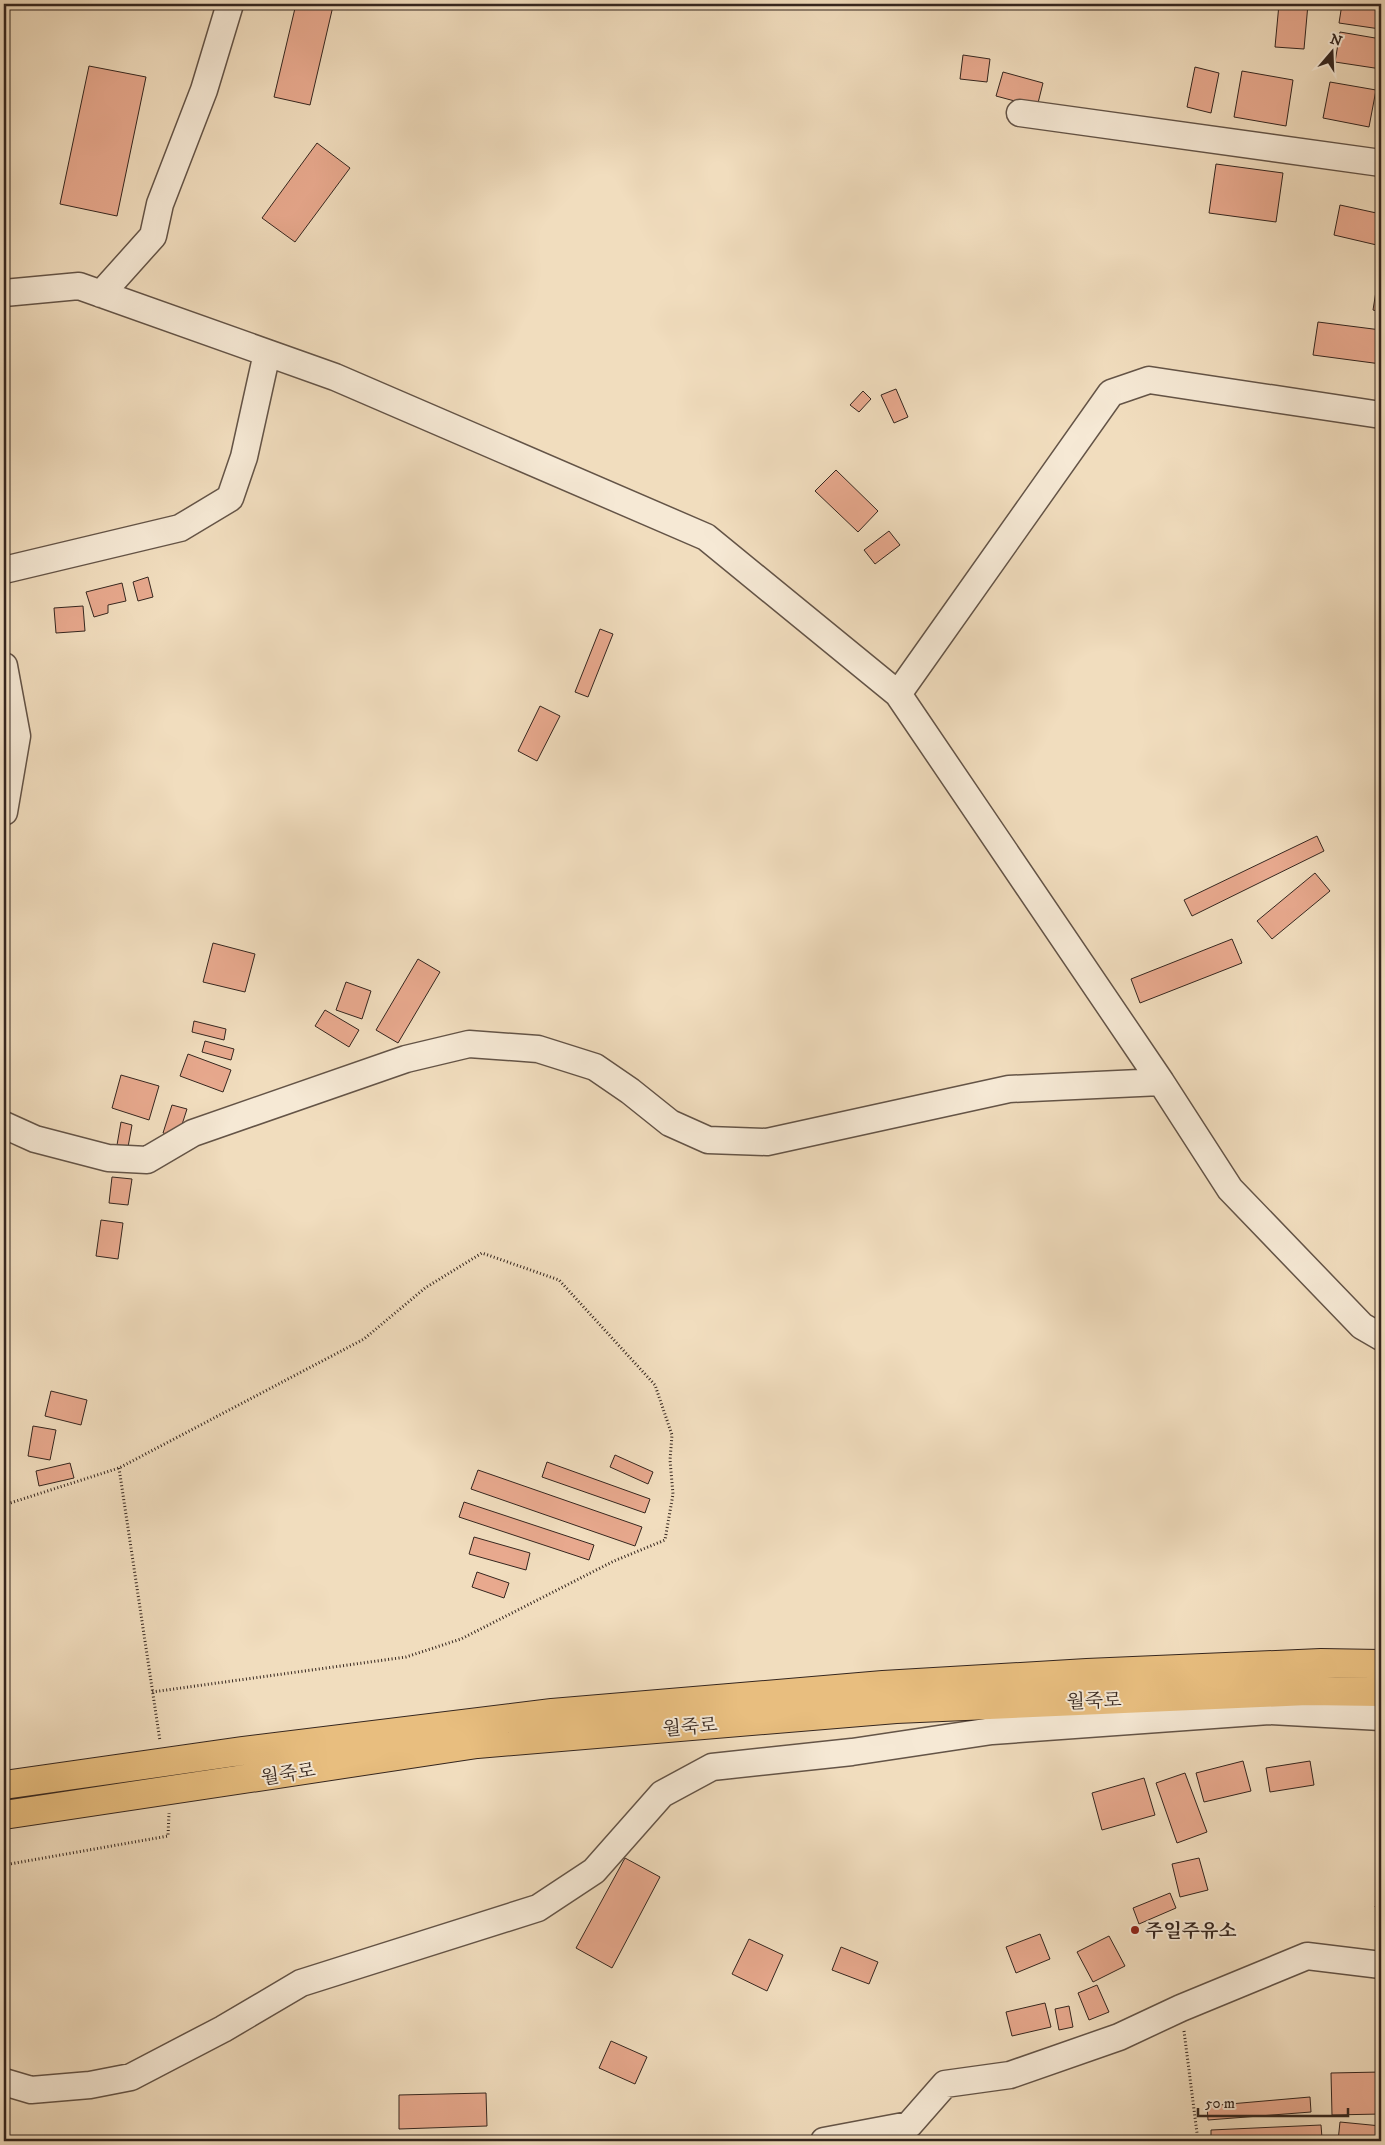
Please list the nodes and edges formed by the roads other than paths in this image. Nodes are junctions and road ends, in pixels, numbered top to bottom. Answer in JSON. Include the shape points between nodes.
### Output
{"nodes":[{"id":1,"x":230,"y":4,"type":"edge"},
{"id":2,"x":1020,"y":113,"type":"dead end"},
{"id":3,"x":1381,"y":163,"type":"edge"},
{"id":4,"x":4,"y":293,"type":"edge"},
{"id":5,"x":102,"y":294,"type":"junction"},
{"id":6,"x":267,"y":352,"type":"junction"},
{"id":7,"x":1381,"y":415,"type":"edge"},
{"id":8,"x":4,"y":570,"type":"edge"},
{"id":9,"x":4,"y":666,"type":"edge"},
{"id":10,"x":898,"y":694,"type":"junction"},
{"id":11,"x":4,"y":812,"type":"edge"},
{"id":12,"x":1161,"y":1082,"type":"junction"},
{"id":13,"x":4,"y":1125,"type":"edge"},
{"id":14,"x":1381,"y":1337,"type":"edge"},
{"id":15,"x":1381,"y":1664,"type":"edge"},
{"id":16,"x":1381,"y":1692,"type":"edge"},
{"id":17,"x":1381,"y":1717,"type":"edge"},
{"id":18,"x":4,"y":1785,"type":"edge"},
{"id":19,"x":4,"y":1815,"type":"edge"},
{"id":20,"x":1381,"y":1965,"type":"edge"},
{"id":21,"x":4,"y":2082,"type":"edge"},
{"id":22,"x":824,"y":2141,"type":"edge"}],
"edges":[{"from":1,"to":5,"type":"street","via":[[204,90],[160,204],[153,236]]},
{"from":2,"to":3,"type":"street"},
{"from":4,"to":5,"type":"street","via":[[78,286]]},
{"from":5,"to":6,"type":"street"},
{"from":6,"to":8,"type":"street","via":[[244,457],[230,498],[180,528]]},
{"from":6,"to":10,"type":"street","via":[[335,377],[706,537]]},
{"from":7,"to":10,"type":"street","via":[[1149,380],[1111,393]]},
{"from":9,"to":11,"type":"street","via":[[16,736]]},
{"from":10,"to":12,"type":"street"},
{"from":12,"to":13,"type":"street","via":[[1009,1089],[767,1142],[708,1140],[670,1123],[595,1068],[538,1050],[469,1044],[406,1059],[193,1133],[147,1160],[108,1158],[35,1140]]},
{"from":12,"to":14,"type":"street","via":[[1230,1189],[1362,1326]]},
{"from":15,"to":18,"type":"main road","name":"월죽로","via":[[1321,1663],[883,1685],[552,1713],[242,1750]]},
{"from":16,"to":19,"type":"main road","name":"월죽로","via":[[1307,1691],[896,1709],[496,1743]]},
{"from":17,"to":21,"type":"street","via":[[1269,1711],[1012,1729],[852,1752],[712,1767],[662,1794],[594,1871],[538,1908],[301,1983],[131,2078],[31,2090]]},
{"from":20,"to":22,"type":"street","via":[[1307,1956],[1119,2037],[1010,2075],[946,2084],[909,2125]]}]}
